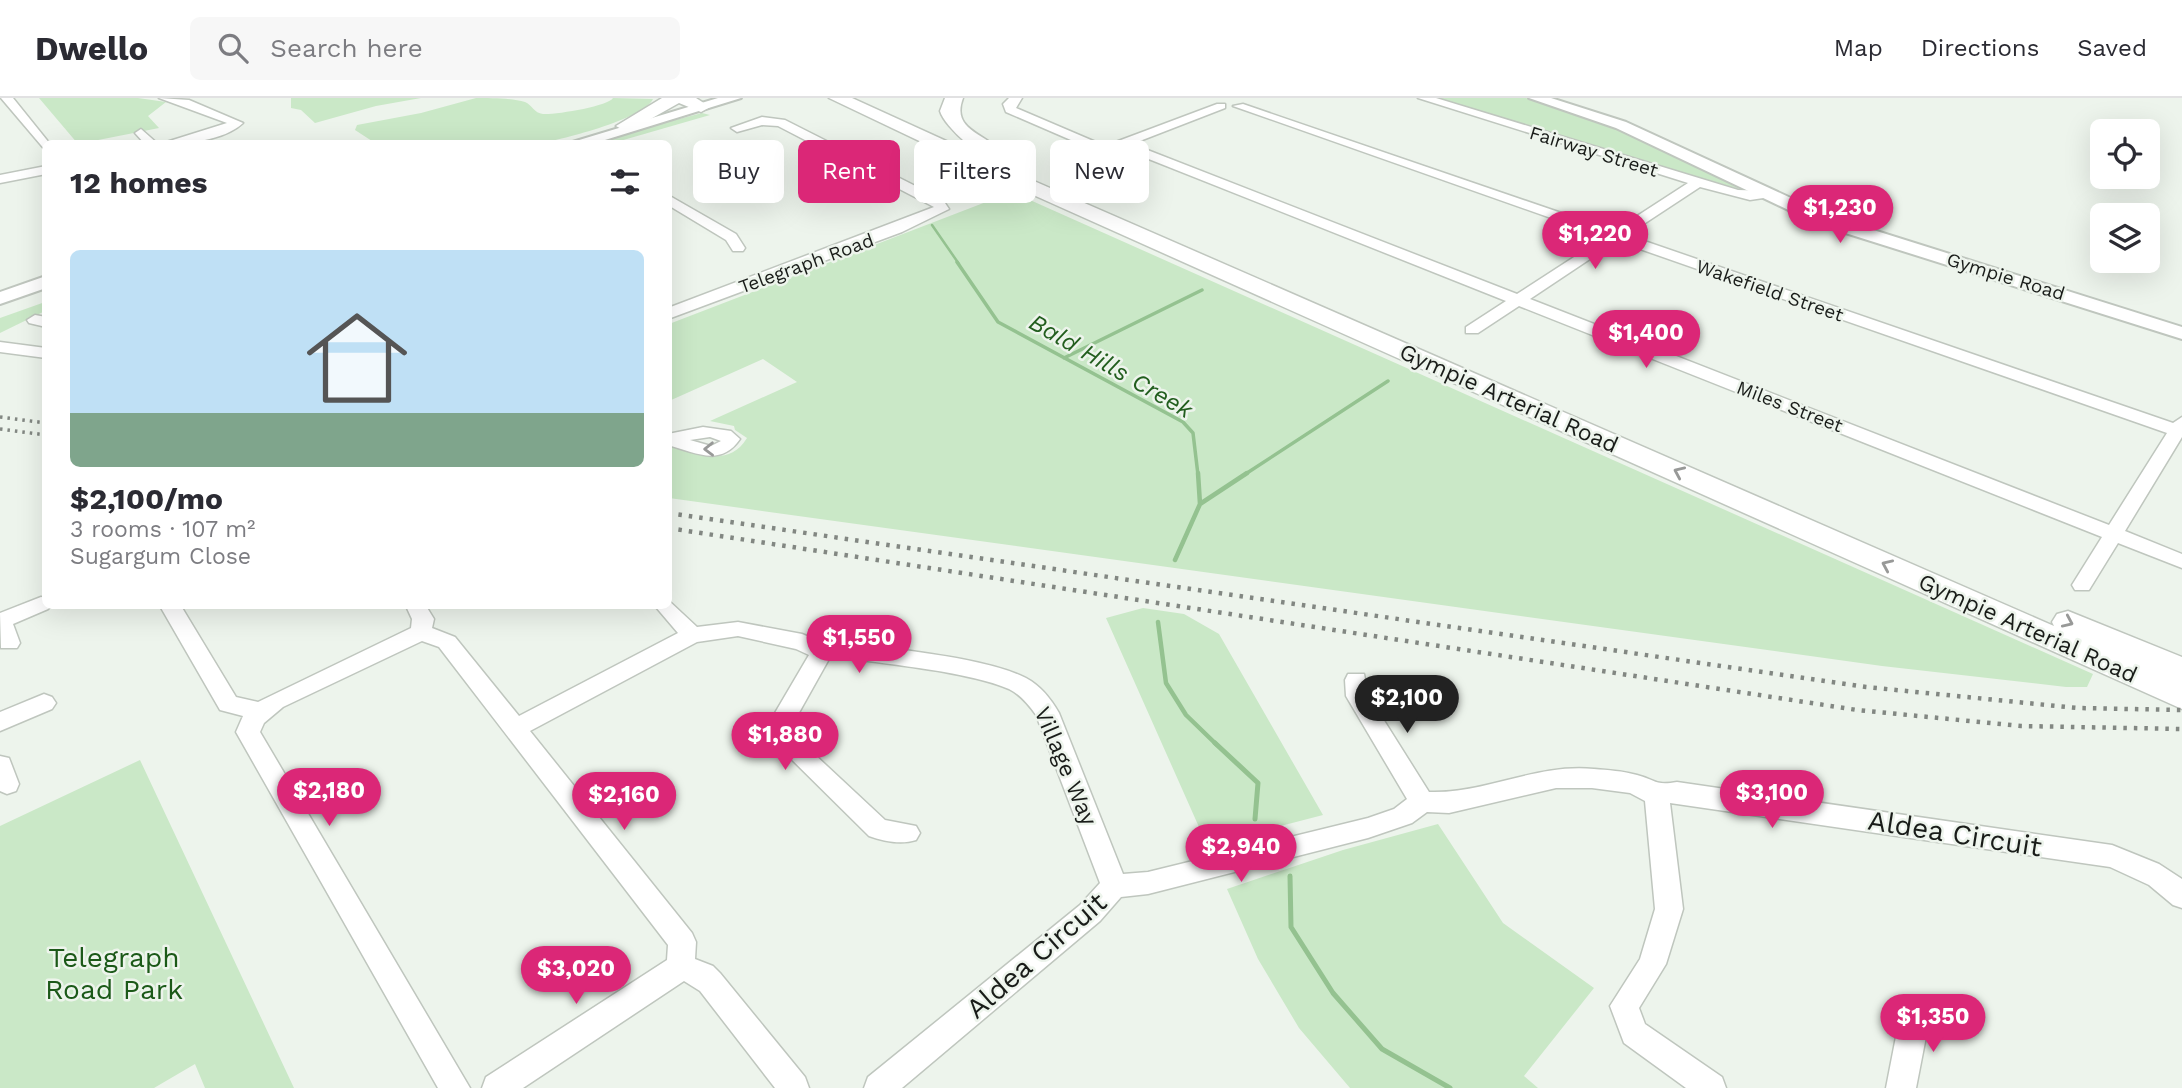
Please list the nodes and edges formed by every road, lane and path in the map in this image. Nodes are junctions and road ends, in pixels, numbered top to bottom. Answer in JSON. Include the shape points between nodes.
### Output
{"nodes":[{"id":1,"x":6,"y":98,"type":"edge"},
{"id":2,"x":165,"y":98,"type":"edge"},
{"id":3,"x":721,"y":98,"type":"edge"},
{"id":4,"x":734,"y":98,"type":"edge"},
{"id":5,"x":838,"y":98,"type":"edge"},
{"id":6,"x":867,"y":98,"type":"edge"},
{"id":7,"x":954,"y":98,"type":"edge"},
{"id":8,"x":1016,"y":98,"type":"edge"},
{"id":9,"x":1424,"y":98,"type":"edge"},
{"id":10,"x":1536,"y":98,"type":"edge"},
{"id":11,"x":1219,"y":101,"type":"edge"},
{"id":12,"x":1240,"y":102,"type":"edge"},
{"id":13,"x":686,"y":103,"type":"edge"},
{"id":14,"x":20,"y":116,"type":"junction"},
{"id":15,"x":5,"y":120,"type":"dead end"},
{"id":16,"x":625,"y":126,"type":"joint"},
{"id":17,"x":737,"y":128,"type":"dead end"},
{"id":18,"x":141,"y":133,"type":"dead end"},
{"id":19,"x":148,"y":140,"type":"edge"},
{"id":20,"x":182,"y":140,"type":"edge"},
{"id":21,"x":576,"y":140,"type":"edge"},
{"id":22,"x":584,"y":140,"type":"edge"},
{"id":23,"x":960,"y":140,"type":"edge"},
{"id":24,"x":976,"y":140,"type":"edge"},
{"id":25,"x":1081,"y":140,"type":"edge"},
{"id":26,"x":1135,"y":140,"type":"edge"},
{"id":27,"x":42,"y":142,"type":"edge"},
{"id":28,"x":1149,"y":155,"type":"edge"},
{"id":29,"x":42,"y":171,"type":"edge"},
{"id":30,"x":1036,"y":174,"type":"edge"},
{"id":31,"x":0,"y":179,"type":"edge"},
{"id":32,"x":1697,"y":183,"type":"junction"},
{"id":33,"x":1765,"y":194,"type":"junction"},
{"id":34,"x":672,"y":201,"type":"edge"},
{"id":35,"x":1615,"y":236,"type":"junction"},
{"id":36,"x":738,"y":248,"type":"dead end"},
{"id":37,"x":42,"y":286,"type":"edge"},
{"id":38,"x":42,"y":286,"type":"edge"},
{"id":39,"x":672,"y":297,"type":"edge"},
{"id":40,"x":0,"y":298,"type":"edge"},
{"id":41,"x":1517,"y":299,"type":"junction"},
{"id":42,"x":688,"y":307,"type":"junction"},
{"id":43,"x":0,"y":308,"type":"edge"},
{"id":44,"x":672,"y":313,"type":"edge"},
{"id":45,"x":1472,"y":330,"type":"dead end"},
{"id":46,"x":2177,"y":330,"type":"edge"},
{"id":47,"x":0,"y":347,"type":"edge"},
{"id":48,"x":42,"y":352,"type":"edge"},
{"id":49,"x":2180,"y":428,"type":"edge"},
{"id":50,"x":2112,"y":533,"type":"junction"},
{"id":51,"x":2182,"y":561,"type":"edge"},
{"id":52,"x":2082,"y":585,"type":"dead end"},
{"id":53,"x":41,"y":604,"type":"dead end"},
{"id":54,"x":173,"y":609,"type":"edge"},
{"id":55,"x":418,"y":609,"type":"edge"},
{"id":56,"x":669,"y":609,"type":"edge"},
{"id":57,"x":0,"y":621,"type":"edge"},
{"id":58,"x":421,"y":632,"type":"junction"},
{"id":59,"x":692,"y":635,"type":"junction"},
{"id":60,"x":9,"y":643,"type":"dead end"},
{"id":61,"x":822,"y":652,"type":"junction"},
{"id":62,"x":2182,"y":671,"type":"edge"},
{"id":63,"x":1356,"y":680,"type":"dead end"},
{"id":64,"x":2182,"y":696,"type":"edge"},
{"id":65,"x":44,"y":703,"type":"dead end"},
{"id":66,"x":260,"y":712,"type":"junction"},
{"id":67,"x":0,"y":722,"type":"edge"},
{"id":68,"x":513,"y":730,"type":"junction"},
{"id":69,"x":1657,"y":796,"type":"junction"},
{"id":70,"x":1422,"y":802,"type":"junction"},
{"id":71,"x":907,"y":833,"type":"dead end"},
{"id":72,"x":2177,"y":883,"type":"edge"},
{"id":73,"x":1114,"y":886,"type":"junction"},
{"id":74,"x":681,"y":967,"type":"junction"},
{"id":75,"x":1916,"y":1011,"type":"dead end"},
{"id":76,"x":455,"y":1088,"type":"edge"},
{"id":77,"x":497,"y":1088,"type":"edge"},
{"id":78,"x":793,"y":1088,"type":"edge"},
{"id":79,"x":879,"y":1088,"type":"edge"},
{"id":80,"x":1711,"y":1088,"type":"edge"},
{"id":81,"x":1901,"y":1088,"type":"edge"}],
"edges":[{"from":1,"to":14,"type":"street"},
{"from":2,"to":20,"type":"street","via":[[237,123]]},
{"from":3,"to":13,"type":"main road"},
{"from":4,"to":13,"type":"main road"},
{"from":64,"to":5,"type":"highway","name":"Gympie Arterial Road","one_way":true},
{"from":6,"to":23,"type":"highway","name":"Gympie Arterial Road"},
{"from":7,"to":24,"type":"highway","via":[[949,111],[954,124]]},
{"from":8,"to":25,"type":"street","via":[[1008,106],[1012,111]]},
{"from":9,"to":32,"type":"street","name":"Fairway Street"},
{"from":10,"to":33,"type":"main road","name":"Gympie Road","via":[[1621,125]]},
{"from":11,"to":12,"type":"street","name":"Wakefield Street"},
{"from":11,"to":26,"type":"street"},
{"from":12,"to":35,"type":"street","name":"Wakefield Street"},
{"from":13,"to":16,"type":"highway"},
{"from":13,"to":22,"type":"main road"},
{"from":14,"to":15,"type":"street"},
{"from":14,"to":27,"type":"street"},
{"from":16,"to":21,"type":"main road"},
{"from":17,"to":42,"type":"street","name":"Telegraph Road","via":[[762,121],[781,123],[942,209]]},
{"from":18,"to":19,"type":"street"},
{"from":28,"to":41,"type":"street","name":"Miles Street"},
{"from":29,"to":31,"type":"street"},
{"from":30,"to":62,"type":"highway","name":"Gympie Arterial Road","one_way":true},
{"from":32,"to":33,"type":"street","name":"Fairway Street","via":[[1744,196]]},
{"from":32,"to":35,"type":"street"},
{"from":33,"to":46,"type":"main road","name":"Gympie Road","via":[[1826,221]]},
{"from":34,"to":36,"type":"street","via":[[731,237]]},
{"from":35,"to":41,"type":"street"},
{"from":35,"to":49,"type":"street","name":"Wakefield Street"},
{"from":37,"to":40,"type":"main road"},
{"from":38,"to":43,"type":"main road"},
{"from":39,"to":42,"type":"street"},
{"from":41,"to":45,"type":"street"},
{"from":41,"to":50,"type":"street","name":"Miles Street"},
{"from":42,"to":44,"type":"street","name":"Telegraph Road"},
{"from":47,"to":48,"type":"street"},
{"from":49,"to":50,"type":"street"},
{"from":50,"to":51,"type":"street","name":"Miles Street"},
{"from":50,"to":52,"type":"street"},
{"from":53,"to":57,"type":"street"},
{"from":54,"to":66,"type":"street","via":[[228,704]]},
{"from":55,"to":58,"type":"street","via":[[423,619]]},
{"from":56,"to":59,"type":"street"},
{"from":57,"to":60,"type":"street"},
{"from":58,"to":66,"type":"street"},
{"from":58,"to":68,"type":"street","via":[[447,642]]},
{"from":59,"to":61,"type":"street","name":"Village Way","via":[[738,629],[802,642]]},
{"from":59,"to":68,"type":"street","name":"Village Way"},
{"from":61,"to":71,"type":"street","via":[[784,718],[788,743],[878,829]]},
{"from":61,"to":73,"type":"street","name":"Village Way","via":[[847,650],[982,673],[1018,684],[1036,697],[1047,713]]},
{"from":63,"to":70,"type":"street","via":[[1357,696]]},
{"from":65,"to":67,"type":"street"},
{"from":66,"to":76,"type":"street","via":[[250,725],[250,737]]},
{"from":68,"to":74,"type":"street","via":[[681,942]]},
{"from":69,"to":70,"type":"street","name":"Aldea Circuit","via":[[1635,784],[1556,778],[1449,803]]},
{"from":69,"to":72,"type":"street","name":"Aldea Circuit","via":[[1677,792],[2112,856]]},
{"from":69,"to":80,"type":"street","via":[[1670,909],[1652,964],[1624,1006],[1634,1033]]},
{"from":70,"to":73,"type":"street","name":"Aldea Circuit","via":[[1403,816],[1368,828],[1148,883]]},
{"from":73,"to":79,"type":"street","name":"Aldea Circuit","via":[[1090,913]]},
{"from":74,"to":77,"type":"street"},
{"from":74,"to":78,"type":"street","via":[[710,982]]},
{"from":75,"to":81,"type":"street"}]}
